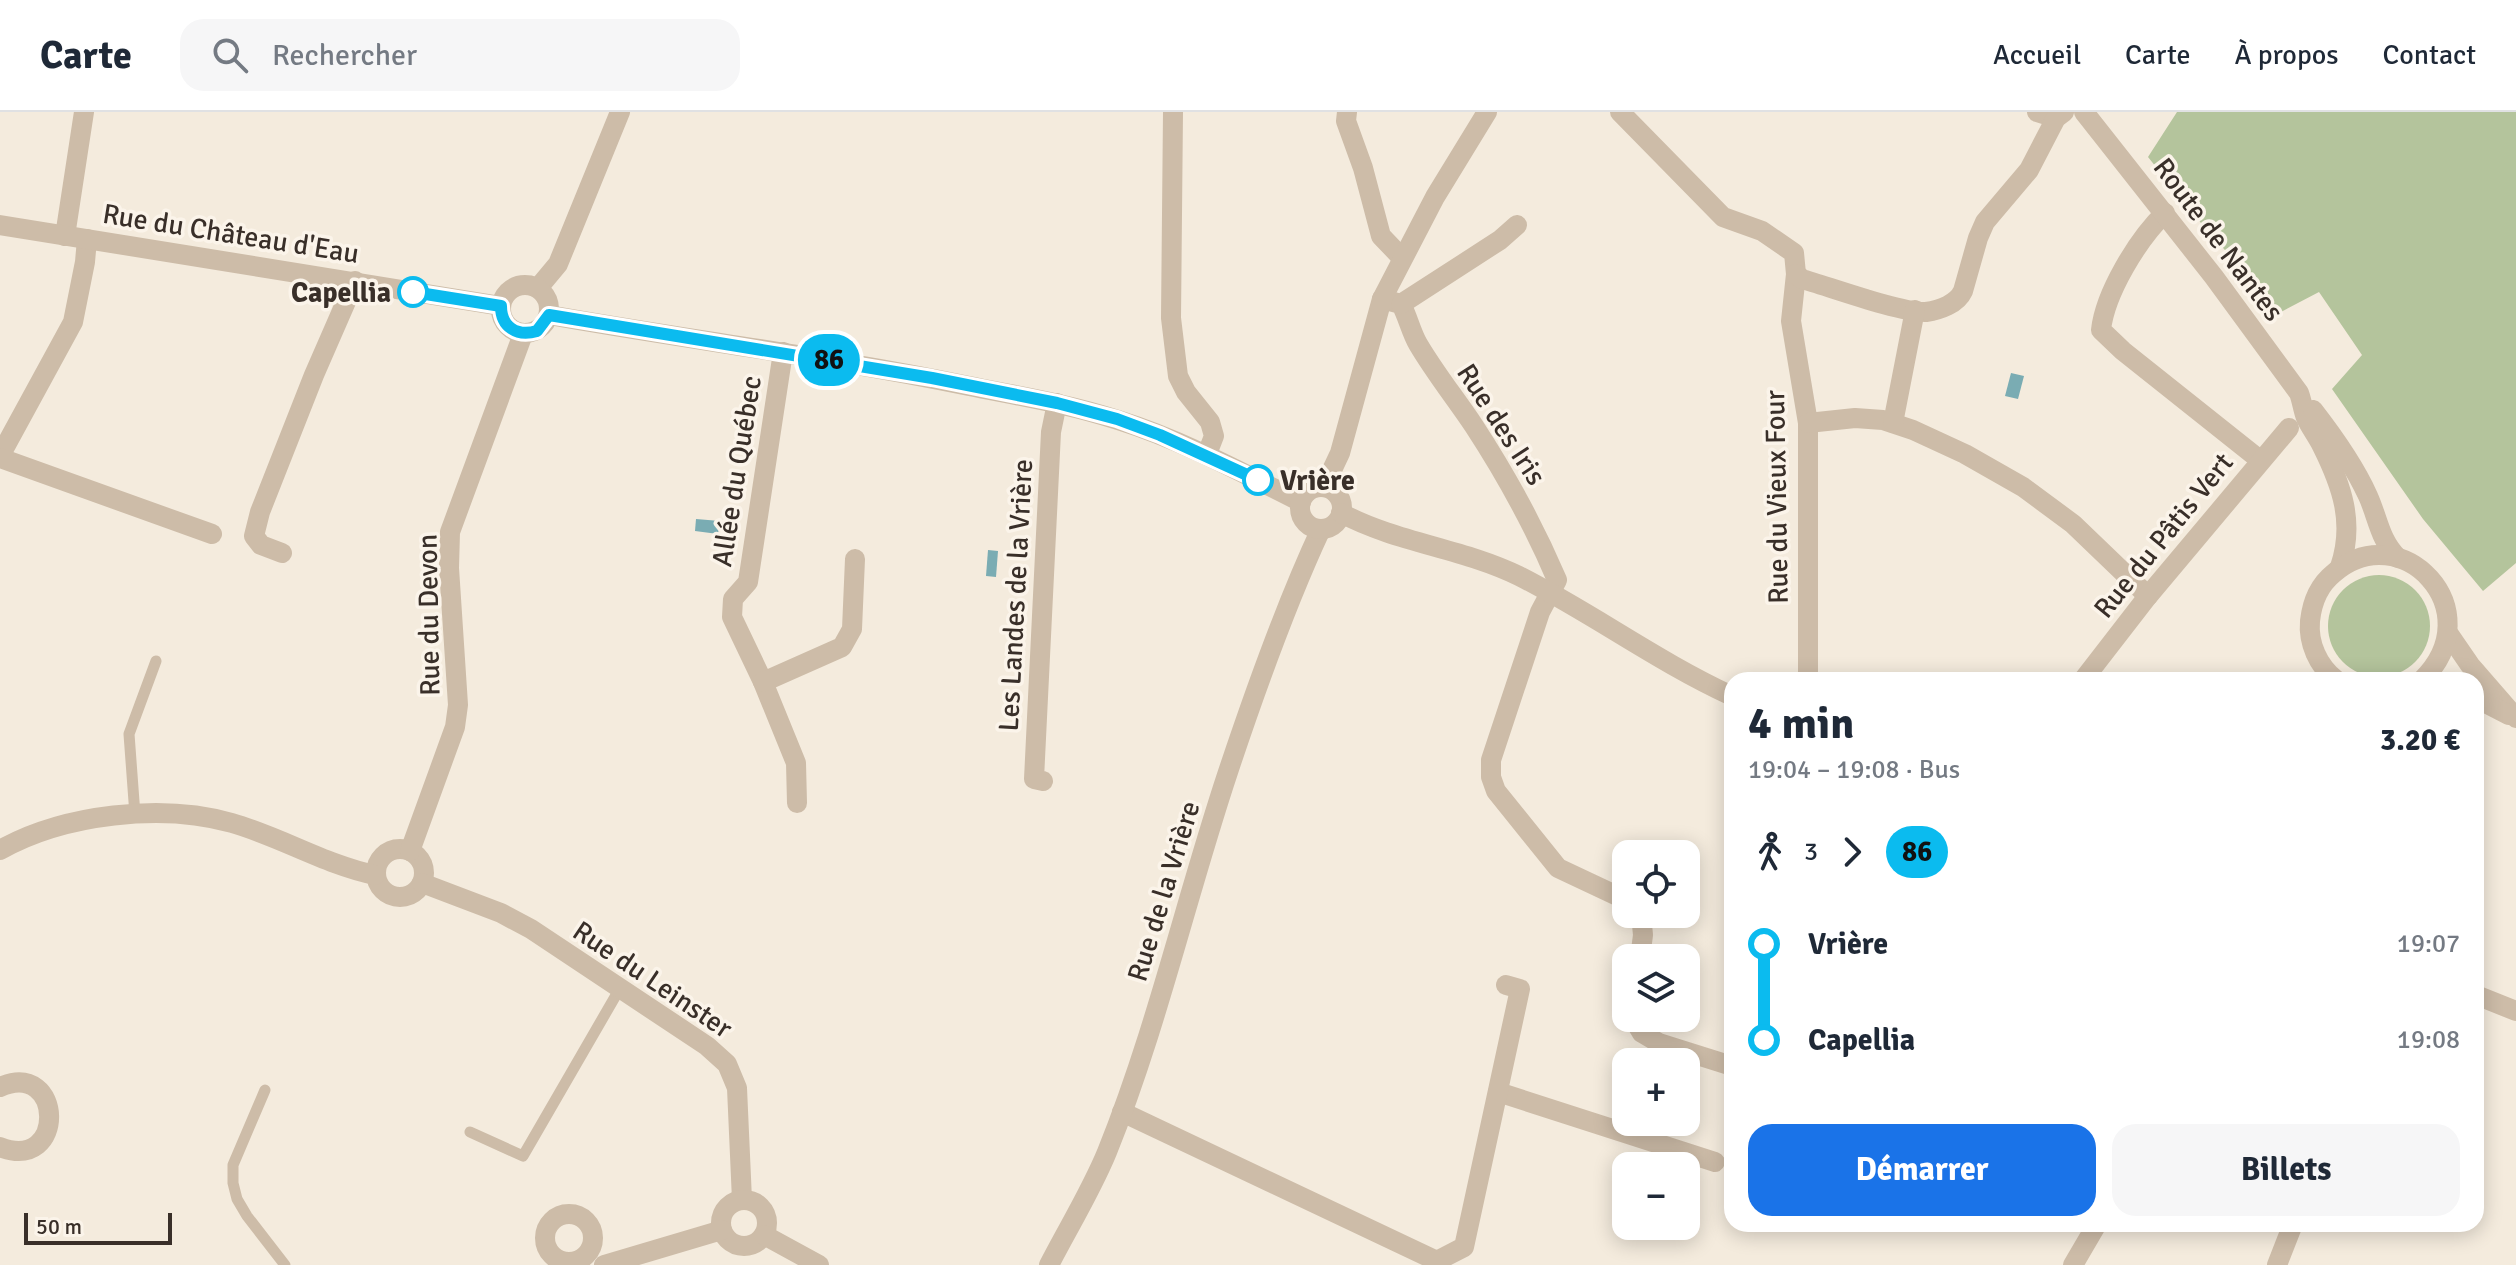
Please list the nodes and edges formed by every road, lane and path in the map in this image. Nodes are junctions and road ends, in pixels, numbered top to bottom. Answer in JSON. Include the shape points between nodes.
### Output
{"nodes":[{"id":1,"x":84,"y":112,"type":"edge"},
{"id":2,"x":620,"y":112,"type":"edge"},
{"id":3,"x":1173,"y":112,"type":"edge"},
{"id":4,"x":1347,"y":112,"type":"edge"},
{"id":5,"x":1487,"y":112,"type":"edge"},
{"id":6,"x":1620,"y":112,"type":"edge"},
{"id":7,"x":2084,"y":112,"type":"edge"},
{"id":8,"x":2052,"y":114,"type":"edge"},
{"id":9,"x":2165,"y":213,"type":"junction"},
{"id":10,"x":0,"y":225,"type":"edge"},
{"id":11,"x":1517,"y":225,"type":"dead end"},
{"id":12,"x":65,"y":236,"type":"junction"},
{"id":13,"x":87,"y":239,"type":"junction"},
{"id":14,"x":1402,"y":258,"type":"junction"},
{"id":15,"x":1796,"y":274,"type":"junction"},
{"id":16,"x":355,"y":281,"type":"junction"},
{"id":17,"x":538,"y":288,"type":"junction"},
{"id":18,"x":1391,"y":302,"type":"junction"},
{"id":19,"x":501,"y":306,"type":"junction"},
{"id":20,"x":1915,"y":310,"type":"junction"},
{"id":21,"x":549,"y":315,"type":"junction"},
{"id":22,"x":523,"y":334,"type":"junction"},
{"id":23,"x":783,"y":352,"type":"junction"},
{"id":24,"x":1057,"y":403,"type":"junction"},
{"id":25,"x":2303,"y":404,"type":"junction"},
{"id":26,"x":1808,"y":423,"type":"junction"},
{"id":27,"x":1893,"y":423,"type":"junction"},
{"id":28,"x":2289,"y":428,"type":"dead end"},
{"id":29,"x":1207,"y":454,"type":"junction"},
{"id":30,"x":0,"y":457,"type":"edge"},
{"id":31,"x":2260,"y":460,"type":"junction"},
{"id":32,"x":1324,"y":487,"type":"junction"},
{"id":33,"x":1301,"y":502,"type":"junction"},
{"id":34,"x":1341,"y":513,"type":"junction"},
{"id":35,"x":1321,"y":529,"type":"junction"},
{"id":36,"x":212,"y":534,"type":"dead end"},
{"id":37,"x":282,"y":553,"type":"dead end"},
{"id":38,"x":2398,"y":558,"type":"junction"},
{"id":39,"x":855,"y":559,"type":"dead end"},
{"id":40,"x":2340,"y":567,"type":"junction"},
{"id":41,"x":1549,"y":593,"type":"junction"},
{"id":42,"x":2148,"y":596,"type":"junction"},
{"id":43,"x":2448,"y":633,"type":"junction"},
{"id":44,"x":156,"y":661,"type":"dead end"},
{"id":45,"x":2318,"y":671,"type":"edge"},
{"id":46,"x":1808,"y":672,"type":"edge"},
{"id":47,"x":2089,"y":672,"type":"edge"},
{"id":48,"x":2430,"y":672,"type":"edge"},
{"id":49,"x":2476,"y":672,"type":"edge"},
{"id":50,"x":2484,"y":681,"type":"edge"},
{"id":51,"x":763,"y":682,"type":"junction"},
{"id":52,"x":1724,"y":692,"type":"edge"},
{"id":53,"x":2484,"y":702,"type":"edge"},
{"id":54,"x":2516,"y":718,"type":"edge"},
{"id":55,"x":1043,"y":781,"type":"dead end"},
{"id":56,"x":797,"y":803,"type":"dead end"},
{"id":57,"x":135,"y":815,"type":"junction"},
{"id":58,"x":0,"y":850,"type":"edge"},
{"id":59,"x":410,"y":851,"type":"junction"},
{"id":60,"x":375,"y":875,"type":"junction"},
{"id":61,"x":422,"y":883,"type":"junction"},
{"id":62,"x":1612,"y":893,"type":"edge"},
{"id":63,"x":1506,"y":985,"type":"dead end"},
{"id":64,"x":619,"y":990,"type":"junction"},
{"id":65,"x":2484,"y":998,"type":"edge"},
{"id":66,"x":2516,"y":1011,"type":"edge"},
{"id":67,"x":1641,"y":1032,"type":"edge"},
{"id":68,"x":1724,"y":1063,"type":"edge"},
{"id":69,"x":3,"y":1079,"type":"edge"},
{"id":70,"x":265,"y":1090,"type":"dead end"},
{"id":71,"x":1498,"y":1092,"type":"junction"},
{"id":72,"x":1122,"y":1112,"type":"junction"},
{"id":73,"x":470,"y":1132,"type":"dead end"},
{"id":74,"x":0,"y":1147,"type":"edge"},
{"id":75,"x":1715,"y":1162,"type":"dead end"},
{"id":76,"x":742,"y":1200,"type":"junction"},
{"id":77,"x":722,"y":1230,"type":"junction"},
{"id":78,"x":2092,"y":1232,"type":"edge"},
{"id":79,"x":2290,"y":1232,"type":"edge"},
{"id":80,"x":764,"y":1235,"type":"junction"},
{"id":81,"x":594,"y":1239,"type":"junction"},
{"id":82,"x":627,"y":1259,"type":"junction"},
{"id":83,"x":572,"y":1263,"type":"edge"},
{"id":84,"x":285,"y":1265,"type":"edge"},
{"id":85,"x":602,"y":1265,"type":"edge"},
{"id":86,"x":819,"y":1265,"type":"edge"},
{"id":87,"x":1049,"y":1265,"type":"edge"},
{"id":88,"x":2073,"y":1265,"type":"edge"},
{"id":89,"x":2277,"y":1265,"type":"edge"}],
"edges":[{"from":1,"to":12,"type":"street"},
{"from":2,"to":17,"type":"street","via":[[558,264]]},
{"from":3,"to":29,"type":"street","via":[[1171,318],[1178,376],[1214,436]]},
{"from":4,"to":14,"type":"street","via":[[1381,236]]},
{"from":5,"to":14,"type":"street"},
{"from":6,"to":15,"type":"street","via":[[1723,217],[1762,231],[1794,253]]},
{"from":7,"to":9,"type":"street","name":"Route de Nantes"},
{"from":8,"to":20,"type":"street","via":[[2029,170],[1985,222],[1960,297],[1946,307]]},
{"from":9,"to":25,"type":"street","name":"Route de Nantes"},
{"from":9,"to":31,"type":"street","via":[[2143,238],[2112,294],[2101,330]]},
{"from":10,"to":12,"type":"street","name":"Rue du Château d'Eau"},
{"from":11,"to":18,"type":"street"},
{"from":12,"to":13,"type":"street","name":"Rue du Château d'Eau"},
{"from":13,"to":16,"type":"street","name":"Rue du Château d'Eau"},
{"from":13,"to":30,"type":"street","via":[[73,322]]},
{"from":14,"to":18,"type":"street"},
{"from":15,"to":20,"type":"street"},
{"from":15,"to":26,"type":"street","name":"Rue du Vieux Four","via":[[1791,321]]},
{"from":16,"to":19,"type":"street","name":"Rue du Château d'Eau"},
{"from":16,"to":37,"type":"street","via":[[260,512],[254,536],[261,545]]},
{"from":17,"to":19,"type":"street","via":[[515,287]]},
{"from":17,"to":21,"type":"street","via":[[548,300]]},
{"from":18,"to":32,"type":"street"},
{"from":18,"to":41,"type":"street","name":"Rue des Iris","via":[[1494,458],[1537,535],[1557,580]]},
{"from":19,"to":22,"type":"street","via":[[509,328]]},
{"from":20,"to":27,"type":"street"},
{"from":21,"to":22,"type":"street","via":[[537,331]]},
{"from":21,"to":23,"type":"street"},
{"from":22,"to":59,"type":"street","name":"Rue du Devon","via":[[450,532],[458,705],[455,727]]},
{"from":23,"to":24,"type":"street"},
{"from":23,"to":51,"type":"street","name":"Allée du Québec","via":[[748,582],[733,599],[732,617]]},
{"from":24,"to":29,"type":"street","via":[[1117,419]]},
{"from":24,"to":55,"type":"street","name":"Les Landes de la Vrière","via":[[1051,432],[1034,779]]},
{"from":25,"to":38,"type":"street","name":"Route de Nantes","via":[[2352,464],[2387,548]]},
{"from":25,"to":40,"type":"street","name":"Route de Nantes","via":[[2345,503],[2349,527]]},
{"from":26,"to":27,"type":"street","via":[[1855,418]]},
{"from":26,"to":46,"type":"street","name":"Rue du Vieux Four"},
{"from":27,"to":42,"type":"street","via":[[2023,487],[2073,524]]},
{"from":28,"to":31,"type":"street","name":"Rue du Pâtis Vert"},
{"from":29,"to":33,"type":"street"},
{"from":30,"to":36,"type":"street"},
{"from":31,"to":42,"type":"street","name":"Rue du Pâtis Vert"},
{"from":32,"to":33,"type":"street","via":[[1310,491]]},
{"from":32,"to":34,"type":"street","via":[[1336,494]]},
{"from":33,"to":35,"type":"street","via":[[1307,524]]},
{"from":34,"to":35,"type":"street","via":[[1334,525]]},
{"from":34,"to":41,"type":"street","via":[[1371,529],[1487,562]]},
{"from":35,"to":72,"type":"street","name":"Rue de la Vrière","via":[[1228,772]]},
{"from":38,"to":40,"type":"street","via":[[2378,555]]},
{"from":38,"to":43,"type":"street","via":[[2416,566],[2442,595]]},
{"from":39,"to":51,"type":"street","via":[[852,629],[842,647]]},
{"from":40,"to":45,"type":"street","via":[[2317,594],[2311,611]]},
{"from":41,"to":52,"type":"street"},
{"from":41,"to":62,"type":"street","via":[[1491,760],[1491,777],[1496,791],[1558,868]]},
{"from":42,"to":47,"type":"street","name":"Rue du Pâtis Vert"},
{"from":43,"to":48,"type":"street","via":[[2444,652]]},
{"from":43,"to":49,"type":"street"},
{"from":44,"to":57,"type":"lane","via":[[129,734]]},
{"from":50,"to":54,"type":"street"},
{"from":51,"to":56,"type":"street","name":"Allée du Québec","via":[[796,763]]},
{"from":53,"to":54,"type":"street"},
{"from":57,"to":58,"type":"street","via":[[53,828]]},
{"from":57,"to":60,"type":"street","via":[[197,815]]},
{"from":59,"to":60,"type":"street","via":[[386,853]]},
{"from":59,"to":61,"type":"street","via":[[421,861]]},
{"from":60,"to":61,"type":"street","via":[[386,893],[399,897],[413,894]]},
{"from":61,"to":64,"type":"street","name":"Rue du Leinster","via":[[531,929]]},
{"from":63,"to":71,"type":"street","via":[[1520,989]]},
{"from":64,"to":73,"type":"lane","via":[[523,1156]]},
{"from":64,"to":76,"type":"street","name":"Rue du Leinster","via":[[727,1064],[737,1088]]},
{"from":65,"to":66,"type":"street"},
{"from":67,"to":68,"type":"street","via":[[1659,1043]]},
{"from":69,"to":74,"type":"street","via":[[39,1090],[51,1119],[34,1147]]},
{"from":70,"to":84,"type":"lane","via":[[233,1165],[233,1183],[247,1216]]},
{"from":71,"to":72,"type":"street","via":[[1464,1247],[1437,1261]]},
{"from":71,"to":75,"type":"street"},
{"from":72,"to":87,"type":"street","name":"Rue de la Vrière"},
{"from":76,"to":77,"type":"street","via":[[725,1210]]},
{"from":76,"to":80,"type":"street","via":[[765,1214]]},
{"from":77,"to":80,"type":"street","via":[[731,1242],[745,1246]]},
{"from":77,"to":82,"type":"street"},
{"from":78,"to":88,"type":"street"},
{"from":79,"to":89,"type":"street"},
{"from":80,"to":86,"type":"street"},
{"from":81,"to":82,"type":"street"},
{"from":81,"to":83,"type":"street","via":[[589,1253]]},
{"from":81,"to":83,"type":"street","via":[[589,1223],[575,1214],[552,1221],[545,1244],[554,1258]]},
{"from":82,"to":85,"type":"street"},
{"from":83,"to":85,"type":"street"}]}
